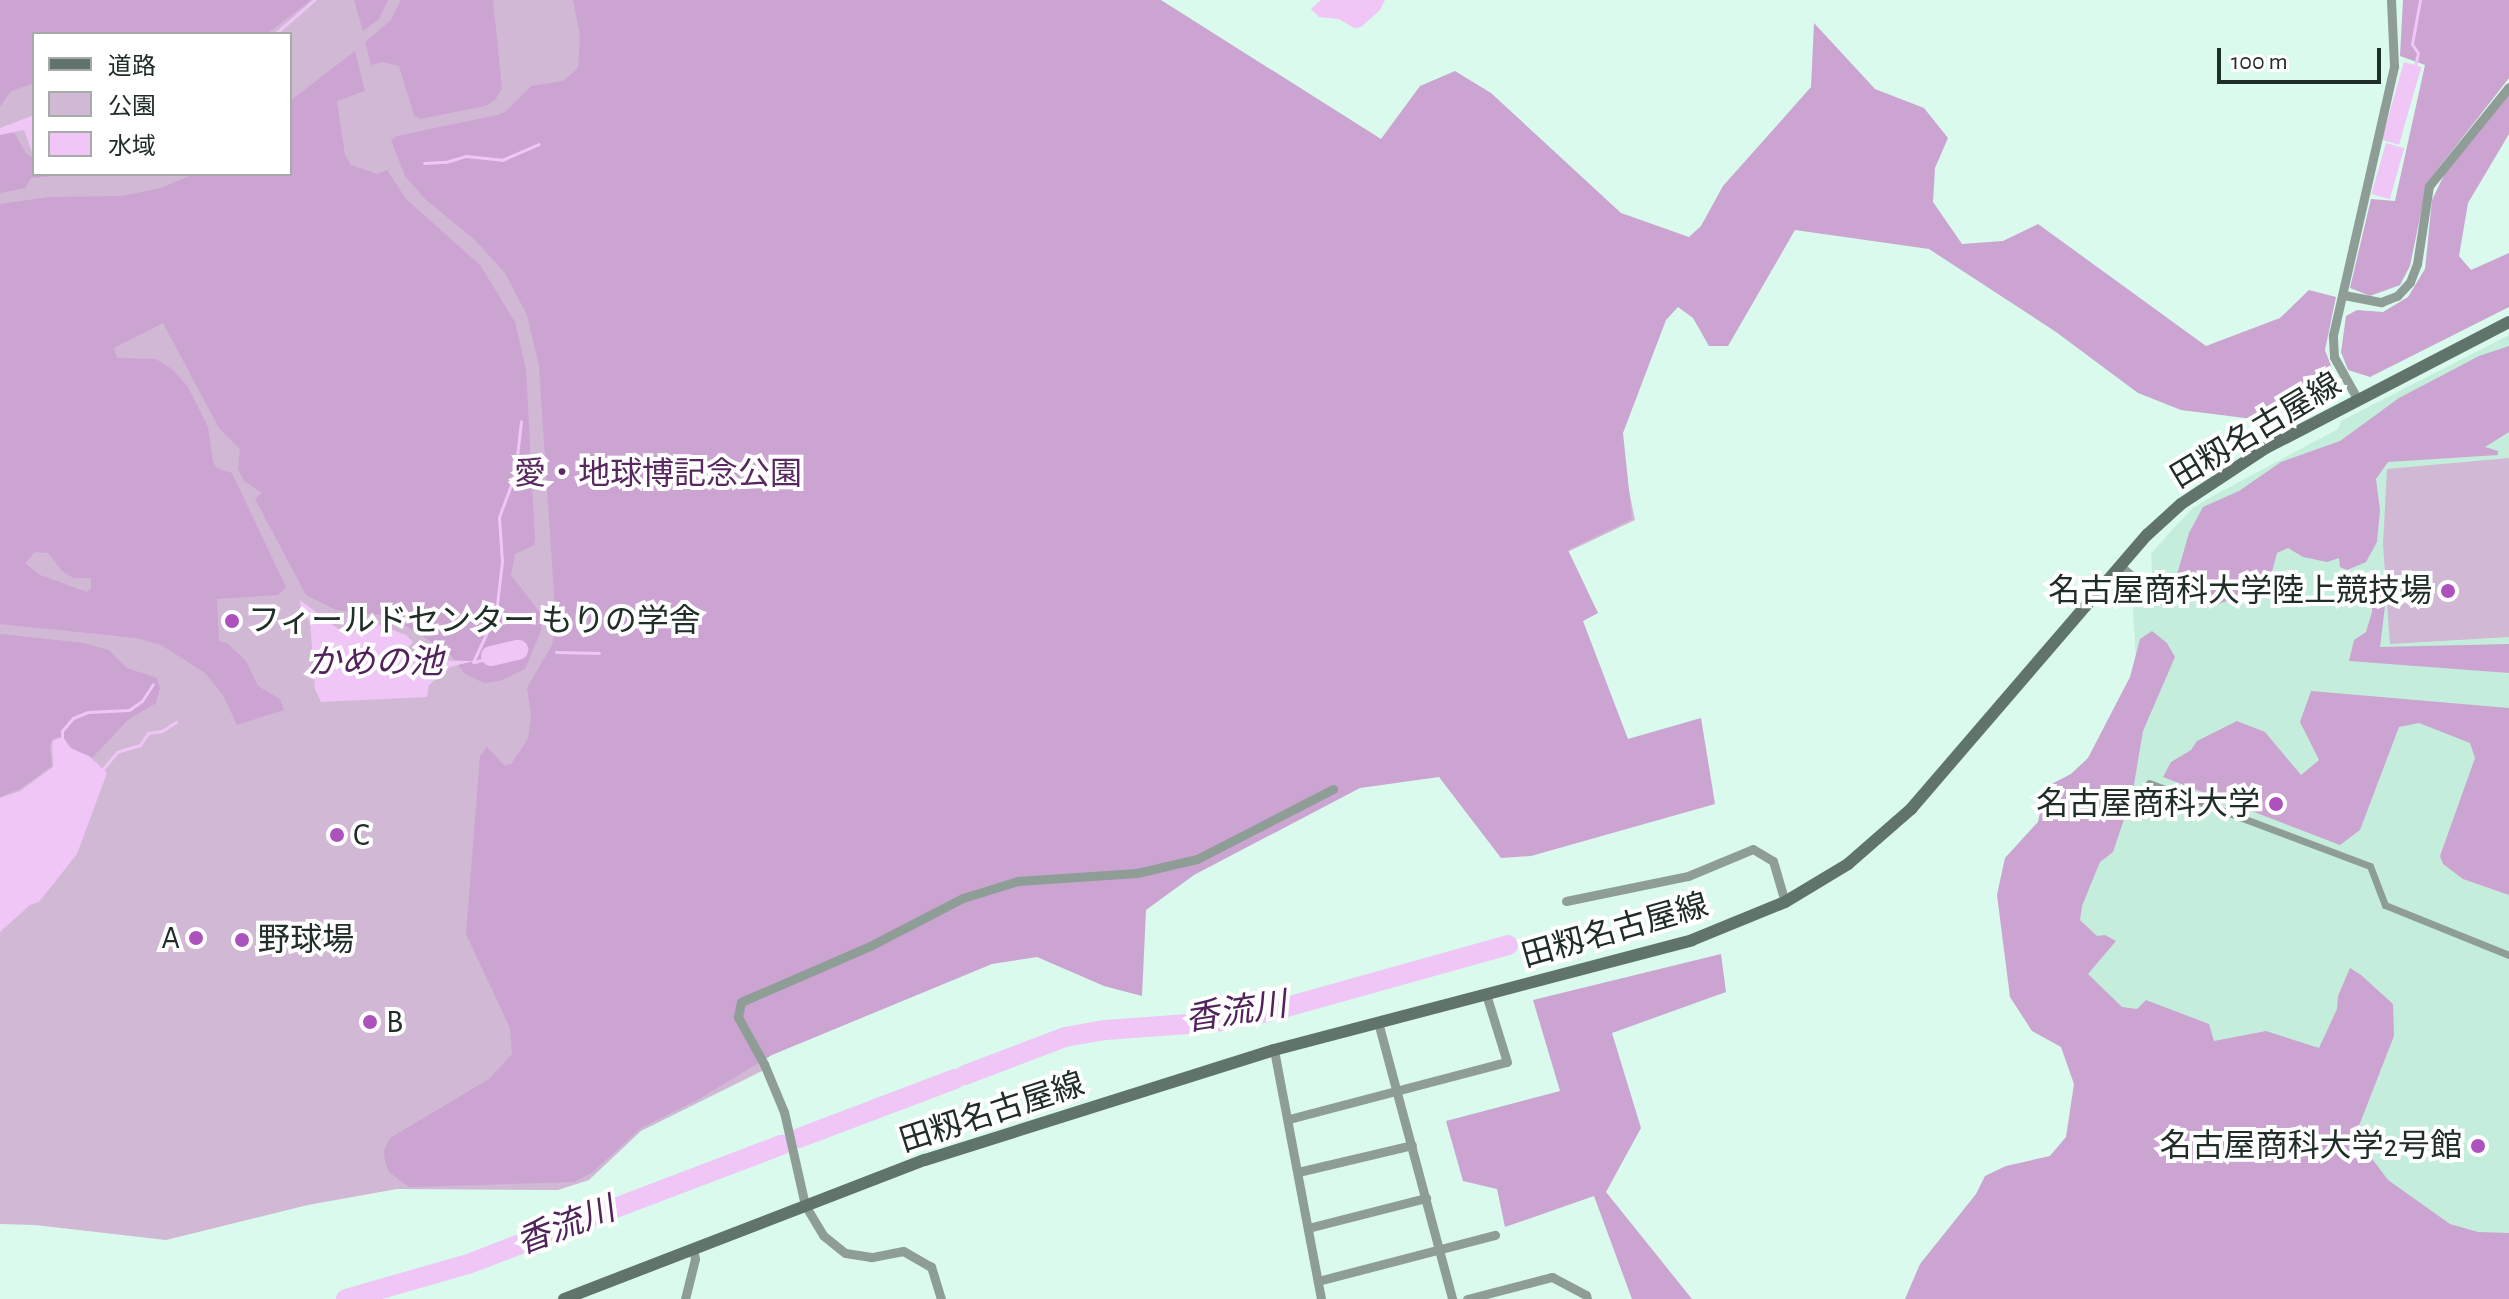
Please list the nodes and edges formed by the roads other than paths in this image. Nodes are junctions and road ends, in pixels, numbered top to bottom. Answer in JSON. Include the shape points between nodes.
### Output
{"nodes":[{"id":1,"x":2391,"y":0,"type":"edge"},
{"id":2,"x":2509,"y":87,"type":"edge"},
{"id":3,"x":2344,"y":295,"type":"junction"},
{"id":4,"x":2509,"y":322,"type":"edge"},
{"id":5,"x":2358,"y":400,"type":"junction"},
{"id":6,"x":2120,"y":566,"type":"junction"},
{"id":7,"x":2144,"y":586,"type":"dead end"},
{"id":8,"x":2149,"y":783,"type":"dead end"},
{"id":9,"x":1333,"y":789,"type":"dead end"},
{"id":10,"x":1566,"y":901,"type":"dead end"},
{"id":11,"x":1785,"y":902,"type":"junction"},
{"id":12,"x":2509,"y":955,"type":"edge"},
{"id":13,"x":1486,"y":994,"type":"junction"},
{"id":14,"x":1378,"y":1022,"type":"junction"},
{"id":15,"x":1274,"y":1050,"type":"junction"},
{"id":16,"x":1399,"y":1092,"type":"junction"},
{"id":17,"x":1289,"y":1119,"type":"junction"},
{"id":18,"x":1412,"y":1145,"type":"junction"},
{"id":19,"x":1298,"y":1172,"type":"junction"},
{"id":20,"x":1426,"y":1198,"type":"junction"},
{"id":21,"x":805,"y":1205,"type":"junction"},
{"id":22,"x":1308,"y":1228,"type":"junction"},
{"id":23,"x":1495,"y":1235,"type":"dead end"},
{"id":24,"x":693,"y":1248,"type":"junction"},
{"id":25,"x":1440,"y":1250,"type":"junction"},
{"id":26,"x":1318,"y":1281,"type":"junction"},
{"id":27,"x":564,"y":1299,"type":"edge"},
{"id":28,"x":685,"y":1299,"type":"edge"},
{"id":29,"x":941,"y":1299,"type":"edge"},
{"id":30,"x":1321,"y":1299,"type":"edge"},
{"id":31,"x":1452,"y":1299,"type":"edge"},
{"id":32,"x":1467,"y":1299,"type":"edge"},
{"id":33,"x":1587,"y":1299,"type":"edge"}],
"edges":[{"from":1,"to":3,"type":"street","via":[[2394,66]]},
{"from":2,"to":3,"type":"street","via":[[2429,186],[2410,282],[2397,296],[2381,302]]},
{"from":3,"to":5,"type":"street","via":[[2333,349]]},
{"from":4,"to":5,"type":"main road","name":"田籾名古屋線"},
{"from":5,"to":6,"type":"main road","name":"田籾名古屋線","via":[[2223,473],[2181,504]]},
{"from":6,"to":7,"type":"street"},
{"from":6,"to":11,"type":"main road","name":"田籾名古屋線","via":[[1911,809],[1848,864]]},
{"from":8,"to":12,"type":"street","via":[[2370,866],[2385,905]]},
{"from":9,"to":21,"type":"street","via":[[1197,859],[1137,873],[1018,881],[963,898],[870,946],[741,1002],[738,1017],[784,1112]]},
{"from":10,"to":11,"type":"street","via":[[1688,876],[1753,849],[1773,861]]},
{"from":11,"to":13,"type":"main road","name":"田籾名古屋線","via":[[1692,940]]},
{"from":13,"to":14,"type":"main road","name":"田籾名古屋線"},
{"from":13,"to":16,"type":"street","via":[[1507,1062]]},
{"from":14,"to":15,"type":"main road","name":"田籾名古屋線"},
{"from":14,"to":16,"type":"street"},
{"from":15,"to":17,"type":"street"},
{"from":15,"to":21,"type":"main road","name":"田籾名古屋線","via":[[925,1160]]},
{"from":16,"to":17,"type":"street"},
{"from":16,"to":18,"type":"street"},
{"from":17,"to":19,"type":"street"},
{"from":18,"to":19,"type":"street"},
{"from":18,"to":20,"type":"street"},
{"from":19,"to":22,"type":"street"},
{"from":20,"to":22,"type":"street"},
{"from":20,"to":25,"type":"street"},
{"from":21,"to":24,"type":"main road","name":"田籾名古屋線"},
{"from":21,"to":29,"type":"street","via":[[823,1235],[845,1253],[871,1257],[903,1251],[931,1267]]},
{"from":22,"to":26,"type":"street"},
{"from":23,"to":25,"type":"street"},
{"from":24,"to":27,"type":"main road","name":"田籾名古屋線"},
{"from":24,"to":28,"type":"street"},
{"from":25,"to":26,"type":"street"},
{"from":25,"to":31,"type":"street"},
{"from":26,"to":30,"type":"street"},
{"from":32,"to":33,"type":"street","via":[[1552,1277]]}]}
